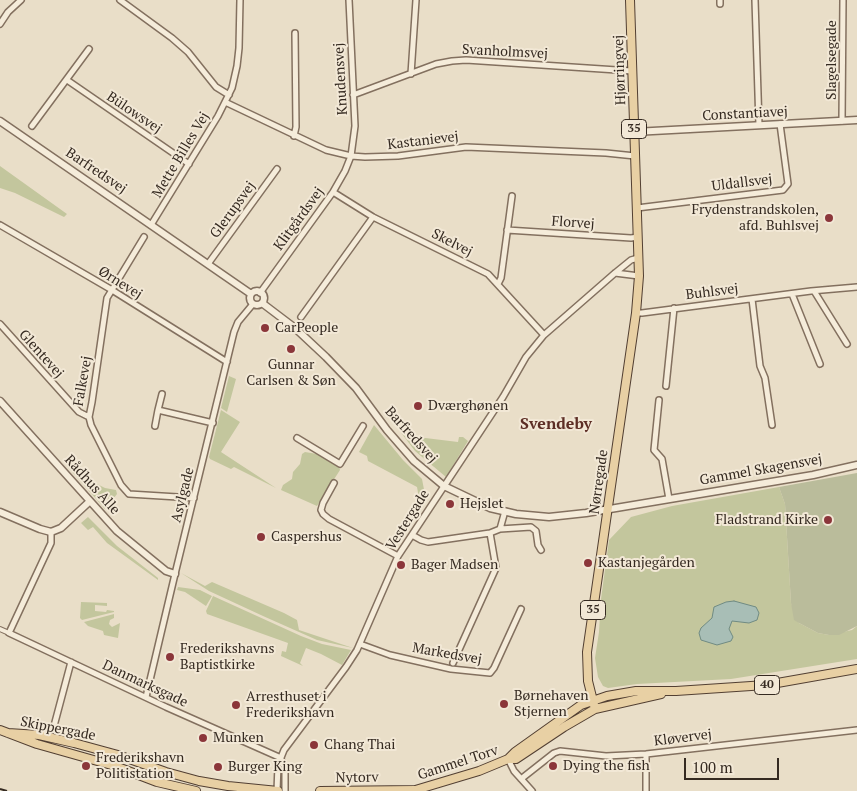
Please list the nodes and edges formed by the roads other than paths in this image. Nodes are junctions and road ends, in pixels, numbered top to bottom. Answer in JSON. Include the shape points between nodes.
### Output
{"nodes":[{"id":1,"x":21,"y":0,"type":"edge"},
{"id":2,"x":120,"y":0,"type":"edge"},
{"id":3,"x":240,"y":0,"type":"edge"},
{"id":4,"x":349,"y":0,"type":"edge"},
{"id":5,"x":416,"y":0,"type":"edge"},
{"id":6,"x":630,"y":0,"type":"edge"},
{"id":7,"x":755,"y":0,"type":"edge"},
{"id":8,"x":843,"y":0,"type":"edge"},
{"id":9,"x":0,"y":24,"type":"edge"},
{"id":10,"x":294,"y":33,"type":"dead end"},
{"id":11,"x":89,"y":49,"type":"dead end"},
{"id":12,"x":632,"y":71,"type":"junction"},
{"id":13,"x":411,"y":74,"type":"junction"},
{"id":14,"x":67,"y":80,"type":"junction"},
{"id":15,"x":229,"y":95,"type":"junction"},
{"id":16,"x":354,"y":95,"type":"junction"},
{"id":17,"x":225,"y":102,"type":"junction"},
{"id":18,"x":857,"y":120,"type":"edge"},
{"id":19,"x":0,"y":121,"type":"edge"},
{"id":20,"x":842,"y":121,"type":"junction"},
{"id":21,"x":780,"y":124,"type":"junction"},
{"id":22,"x":759,"y":125,"type":"junction"},
{"id":23,"x":32,"y":126,"type":"dead end"},
{"id":24,"x":634,"y":132,"type":"junction"},
{"id":25,"x":294,"y":136,"type":"junction"},
{"id":26,"x":351,"y":156,"type":"junction"},
{"id":27,"x":635,"y":156,"type":"junction"},
{"id":28,"x":189,"y":164,"type":"junction"},
{"id":29,"x":277,"y":169,"type":"dead end"},
{"id":30,"x":333,"y":192,"type":"junction"},
{"id":31,"x":512,"y":196,"type":"dead end"},
{"id":32,"x":636,"y":208,"type":"junction"},
{"id":33,"x":373,"y":217,"type":"junction"},
{"id":34,"x":0,"y":225,"type":"edge"},
{"id":35,"x":152,"y":226,"type":"junction"},
{"id":36,"x":508,"y":230,"type":"junction"},
{"id":37,"x":144,"y":237,"type":"dead end"},
{"id":38,"x":638,"y":237,"type":"junction"},
{"id":39,"x":638,"y":258,"type":"junction"},
{"id":40,"x":208,"y":264,"type":"junction"},
{"id":41,"x":615,"y":274,"type":"junction"},
{"id":42,"x":639,"y":276,"type":"junction"},
{"id":43,"x":498,"y":284,"type":"junction"},
{"id":44,"x":857,"y":287,"type":"edge"},
{"id":45,"x":112,"y":290,"type":"junction"},
{"id":46,"x":814,"y":291,"type":"junction"},
{"id":47,"x":260,"y":293,"type":"junction"},
{"id":48,"x":251,"y":294,"type":"junction"},
{"id":49,"x":792,"y":294,"type":"junction"},
{"id":50,"x":752,"y":298,"type":"junction"},
{"id":51,"x":262,"y":303,"type":"junction"},
{"id":52,"x":253,"y":304,"type":"junction"},
{"id":53,"x":674,"y":308,"type":"junction"},
{"id":54,"x":636,"y":313,"type":"junction"},
{"id":55,"x":301,"y":317,"type":"dead end"},
{"id":56,"x":0,"y":324,"type":"edge"},
{"id":57,"x":544,"y":336,"type":"junction"},
{"id":58,"x":847,"y":344,"type":"dead end"},
{"id":59,"x":227,"y":362,"type":"junction"},
{"id":60,"x":820,"y":364,"type":"dead end"},
{"id":61,"x":666,"y":386,"type":"dead end"},
{"id":62,"x":162,"y":394,"type":"dead end"},
{"id":63,"x":659,"y":400,"type":"dead end"},
{"id":64,"x":0,"y":401,"type":"edge"},
{"id":65,"x":158,"y":410,"type":"junction"},
{"id":66,"x":89,"y":417,"type":"junction"},
{"id":67,"x":213,"y":424,"type":"junction"},
{"id":68,"x":772,"y":425,"type":"dead end"},
{"id":69,"x":155,"y":426,"type":"dead end"},
{"id":70,"x":363,"y":426,"type":"dead end"},
{"id":71,"x":297,"y":438,"type":"dead end"},
{"id":72,"x":857,"y":464,"type":"edge"},
{"id":73,"x":334,"y":483,"type":"dead end"},
{"id":74,"x":444,"y":486,"type":"junction"},
{"id":75,"x":194,"y":498,"type":"junction"},
{"id":76,"x":669,"y":499,"type":"junction"},
{"id":77,"x":89,"y":502,"type":"junction"},
{"id":78,"x":608,"y":510,"type":"junction"},
{"id":79,"x":505,"y":511,"type":"junction"},
{"id":80,"x":0,"y":512,"type":"edge"},
{"id":81,"x":500,"y":528,"type":"junction"},
{"id":82,"x":51,"y":532,"type":"junction"},
{"id":83,"x":490,"y":533,"type":"junction"},
{"id":84,"x":412,"y":535,"type":"junction"},
{"id":85,"x":541,"y":550,"type":"dead end"},
{"id":86,"x":398,"y":556,"type":"junction"},
{"id":87,"x":175,"y":574,"type":"junction"},
{"id":88,"x":521,"y":609,"type":"dead end"},
{"id":89,"x":0,"y":629,"type":"edge"},
{"id":90,"x":8,"y":633,"type":"junction"},
{"id":91,"x":360,"y":644,"type":"junction"},
{"id":92,"x":71,"y":662,"type":"junction"},
{"id":93,"x":453,"y":663,"type":"dead end"},
{"id":94,"x":857,"y":669,"type":"edge"},
{"id":95,"x":676,"y":691,"type":"junction"},
{"id":96,"x":146,"y":697,"type":"junction"},
{"id":97,"x":592,"y":700,"type":"junction"},
{"id":98,"x":595,"y":709,"type":"junction"},
{"id":99,"x":54,"y":726,"type":"dead end"},
{"id":100,"x":857,"y":730,"type":"edge"},
{"id":101,"x":4,"y":731,"type":"edge"},
{"id":102,"x":646,"y":754,"type":"junction"},
{"id":103,"x":281,"y":758,"type":"junction"},
{"id":104,"x":508,"y":759,"type":"junction"},
{"id":105,"x":520,"y":778,"type":"junction"},
{"id":106,"x":394,"y":790,"type":"joint"},
{"id":107,"x":196,"y":791,"type":"edge"},
{"id":108,"x":277,"y":791,"type":"edge"},
{"id":109,"x":284,"y":791,"type":"edge"},
{"id":110,"x":320,"y":791,"type":"edge"},
{"id":111,"x":414,"y":791,"type":"edge"},
{"id":112,"x":532,"y":791,"type":"edge"},
{"id":113,"x":646,"y":791,"type":"edge"}],
"edges":[{"from":1,"to":9,"type":"street"},
{"from":2,"to":15,"type":"street","via":[[172,38],[188,52],[216,87]]},
{"from":3,"to":15,"type":"street","name":"Mette Billes Vej","via":[[238,66]]},
{"from":4,"to":16,"type":"street","name":"Knudensvej"},
{"from":5,"to":13,"type":"street"},
{"from":6,"to":12,"type":"main road","name":"Hjørringvej","number":"35"},
{"from":7,"to":22,"type":"street"},
{"from":8,"to":20,"type":"street","name":"Slagelsegade"},
{"from":10,"to":25,"type":"street"},
{"from":11,"to":14,"type":"street"},
{"from":12,"to":13,"type":"street","name":"Svanholmsvej","via":[[466,60],[436,64]]},
{"from":12,"to":24,"type":"main road","name":"Hjørringvej","number":"35"},
{"from":13,"to":16,"type":"street","name":"Svanholmsvej"},
{"from":14,"to":23,"type":"street"},
{"from":14,"to":28,"type":"street","name":"Bülowsvej"},
{"from":15,"to":17,"type":"street","name":"Mette Billes Vej"},
{"from":16,"to":26,"type":"street","name":"Knudensvej","via":[[355,126]]},
{"from":17,"to":25,"type":"street","name":"Kastanievej"},
{"from":17,"to":28,"type":"street","name":"Mette Billes Vej"},
{"from":18,"to":20,"type":"street","name":"Constantiavej"},
{"from":19,"to":35,"type":"street","name":"Barfredsvej"},
{"from":20,"to":21,"type":"street","name":"Constantiavej"},
{"from":21,"to":22,"type":"street","name":"Constantiavej"},
{"from":21,"to":32,"type":"street","name":"Uldallsvej","via":[[788,184],[783,190]]},
{"from":22,"to":24,"type":"street","name":"Constantiavej"},
{"from":24,"to":27,"type":"main road","name":"Hjørringvej","number":"35"},
{"from":25,"to":26,"type":"street","name":"Kastanievej","via":[[326,150]]},
{"from":26,"to":27,"type":"street","name":"Kastanievej","via":[[398,156],[466,147]]},
{"from":26,"to":30,"type":"street","name":"Klitgårdsvej"},
{"from":27,"to":32,"type":"main road","name":"Hjørringvej","number":"35"},
{"from":28,"to":35,"type":"street","name":"Mette Billes Vej"},
{"from":29,"to":40,"type":"street","name":"Glerupsvej"},
{"from":30,"to":33,"type":"street","name":"Skelvej"},
{"from":30,"to":47,"type":"street","name":"Klitgårdsvej"},
{"from":31,"to":36,"type":"street"},
{"from":32,"to":38,"type":"main road","name":"Hjørringvej","number":"35"},
{"from":33,"to":43,"type":"street","name":"Skelvej","via":[[488,274]]},
{"from":33,"to":55,"type":"street"},
{"from":34,"to":45,"type":"street","name":"Ørnevej"},
{"from":35,"to":40,"type":"street","name":"Barfredsvej"},
{"from":36,"to":38,"type":"street","name":"Florvej"},
{"from":36,"to":43,"type":"street","via":[[502,278]]},
{"from":37,"to":45,"type":"street","name":"Falkevej"},
{"from":38,"to":39,"type":"main road","name":"Hjørringvej","number":"35"},
{"from":39,"to":41,"type":"street","name":"Vestergade"},
{"from":39,"to":42,"type":"main road","name":"Nørregade","number":"35"},
{"from":40,"to":48,"type":"street","name":"Barfredsvej"},
{"from":41,"to":42,"type":"street"},
{"from":41,"to":57,"type":"street","name":"Vestergade"},
{"from":42,"to":54,"type":"main road","name":"Nørregade","number":"35"},
{"from":43,"to":57,"type":"street","name":"Skelvej"},
{"from":44,"to":46,"type":"street","name":"Buhlsvej"},
{"from":45,"to":59,"type":"street","name":"Ørnevej"},
{"from":45,"to":66,"type":"street","name":"Falkevej","via":[[107,298]]},
{"from":46,"to":49,"type":"street","name":"Buhlsvej"},
{"from":46,"to":58,"type":"street"},
{"from":47,"to":48,"type":"street"},
{"from":47,"to":51,"type":"street"},
{"from":48,"to":52,"type":"street"},
{"from":49,"to":50,"type":"street","name":"Buhlsvej"},
{"from":49,"to":60,"type":"street"},
{"from":50,"to":53,"type":"street","name":"Buhlsvej"},
{"from":50,"to":68,"type":"street","via":[[760,366],[765,378]]},
{"from":51,"to":52,"type":"street"},
{"from":51,"to":74,"type":"street","name":"Barfredsvej","via":[[326,357],[356,388],[414,461]]},
{"from":52,"to":59,"type":"street","name":"Asylgade","via":[[238,322]]},
{"from":53,"to":54,"type":"street","name":"Buhlsvej"},
{"from":53,"to":61,"type":"street"},
{"from":54,"to":78,"type":"main road","name":"Nørregade","number":"35"},
{"from":56,"to":66,"type":"street","name":"Glentevej","via":[[79,412]]},
{"from":57,"to":74,"type":"street","name":"Vestergade","via":[[526,357]]},
{"from":59,"to":67,"type":"street","name":"Asylgade"},
{"from":62,"to":65,"type":"street"},
{"from":63,"to":76,"type":"street","via":[[654,450],[662,459]]},
{"from":64,"to":77,"type":"street","name":"Rådhus Alle"},
{"from":65,"to":67,"type":"street"},
{"from":65,"to":69,"type":"street"},
{"from":66,"to":75,"type":"street","name":"Falkevej","via":[[90,425],[121,485],[129,494]]},
{"from":67,"to":75,"type":"street","name":"Asylgade"},
{"from":70,"to":71,"type":"street","via":[[340,464]]},
{"from":72,"to":76,"type":"street","name":"Gammel Skagensvej","via":[[812,475]]},
{"from":73,"to":86,"type":"street","via":[[323,503],[323,514]]},
{"from":74,"to":79,"type":"street","name":"Barfredsvej","via":[[490,508]]},
{"from":74,"to":84,"type":"street","name":"Vestergade"},
{"from":75,"to":87,"type":"street","name":"Asylgade"},
{"from":76,"to":78,"type":"street","name":"Gammel Skagensvej"},
{"from":77,"to":82,"type":"street"},
{"from":77,"to":87,"type":"street","name":"Rådhus Alle","via":[[132,544],[166,571]]},
{"from":78,"to":79,"type":"street","name":"Barfredsvej","via":[[548,517]]},
{"from":78,"to":97,"type":"main road","name":"Nørregade","number":"35","via":[[588,652]]},
{"from":79,"to":81,"type":"street"},
{"from":80,"to":82,"type":"street"},
{"from":81,"to":83,"type":"street"},
{"from":81,"to":85,"type":"street","via":[[533,528]]},
{"from":82,"to":90,"type":"street","via":[[39,571]]},
{"from":83,"to":84,"type":"street","via":[[428,542]]},
{"from":83,"to":93,"type":"street","via":[[496,568]]},
{"from":84,"to":86,"type":"street","name":"Vestergade"},
{"from":86,"to":91,"type":"street","name":"Vestergade"},
{"from":87,"to":96,"type":"street","name":"Asylgade"},
{"from":88,"to":91,"type":"street","name":"Markedsvej","via":[[490,673],[451,669],[390,655]]},
{"from":89,"to":90,"type":"street","name":"Danmarksgade"},
{"from":90,"to":92,"type":"street","name":"Danmarksgade"},
{"from":91,"to":103,"type":"street","name":"Vestergade"},
{"from":92,"to":96,"type":"street","name":"Danmarksgade"},
{"from":92,"to":99,"type":"street"},
{"from":94,"to":95,"type":"main road","number":"40","via":[[766,685]]},
{"from":95,"to":97,"type":"main road","number":"40","via":[[636,691]]},
{"from":95,"to":98,"type":"main road","number":"40"},
{"from":96,"to":103,"type":"street","name":"Danmarksgade"},
{"from":97,"to":98,"type":"main road","name":"Nørregade","number":"35"},
{"from":97,"to":104,"type":"main road","name":"Gammel Torv"},
{"from":98,"to":104,"type":"main road","name":"Gammel Torv","via":[[516,759]]},
{"from":100,"to":102,"type":"street","name":"Kløvervej"},
{"from":101,"to":107,"type":"main road","name":"Skippergade","via":[[157,782]]},
{"from":101,"to":108,"type":"main road","name":"Skippergade","via":[[74,743],[198,781]]},
{"from":102,"to":105,"type":"street","name":"Kløvervej","via":[[606,756],[560,751]]},
{"from":102,"to":113,"type":"street"},
{"from":103,"to":108,"type":"street"},
{"from":103,"to":109,"type":"street"},
{"from":104,"to":105,"type":"street"},
{"from":104,"to":111,"type":"main road","name":"Gammel Torv"},
{"from":105,"to":112,"type":"street"},
{"from":106,"to":110,"type":"main road","name":"Nytorv"},
{"from":106,"to":111,"type":"main road","name":"Gammel Torv"}]}
